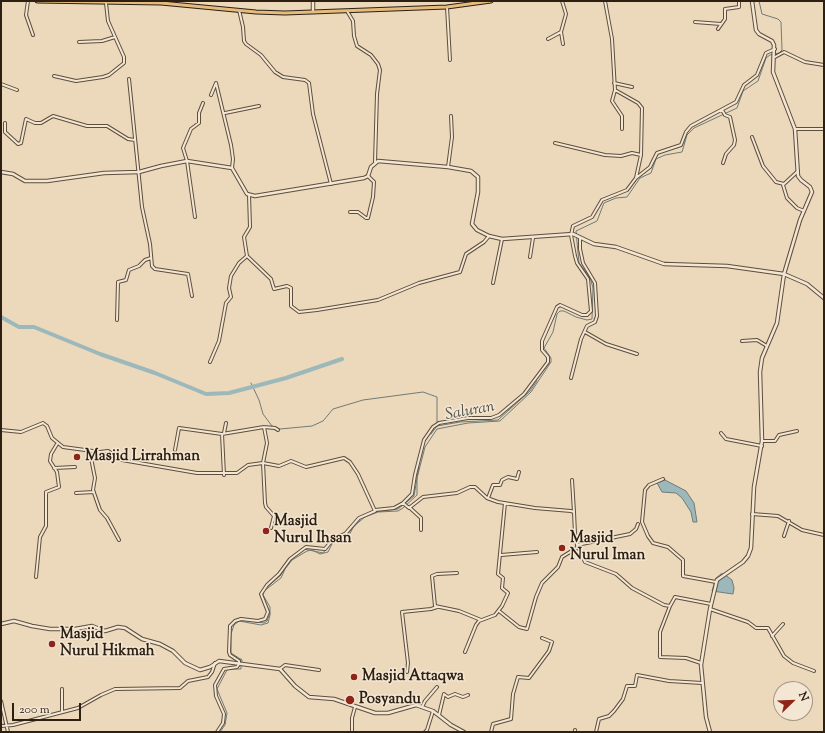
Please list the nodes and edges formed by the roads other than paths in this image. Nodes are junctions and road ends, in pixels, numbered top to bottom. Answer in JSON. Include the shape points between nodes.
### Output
{"nodes":[{"id":1,"x":28,"y":1,"type":"edge"},
{"id":2,"x":37,"y":1,"type":"edge"},
{"id":3,"x":313,"y":1,"type":"edge"},
{"id":4,"x":491,"y":1,"type":"edge"},
{"id":5,"x":562,"y":1,"type":"edge"},
{"id":6,"x":605,"y":1,"type":"edge"},
{"id":7,"x":739,"y":1,"type":"edge"},
{"id":8,"x":752,"y":1,"type":"edge"},
{"id":9,"x":120,"y":2,"type":"edge"},
{"id":10,"x":106,"y":3,"type":"junction"},
{"id":11,"x":478,"y":3,"type":"edge"},
{"id":12,"x":447,"y":7,"type":"junction"},
{"id":13,"x":238,"y":10,"type":"junction"},
{"id":14,"x":347,"y":10,"type":"junction"},
{"id":15,"x":313,"y":12,"type":"junction"},
{"id":16,"x":695,"y":22,"type":"dead end"},
{"id":17,"x":721,"y":24,"type":"junction"},
{"id":18,"x":718,"y":29,"type":"dead end"},
{"id":19,"x":561,"y":32,"type":"junction"},
{"id":20,"x":33,"y":35,"type":"dead end"},
{"id":21,"x":115,"y":37,"type":"junction"},
{"id":22,"x":548,"y":39,"type":"dead end"},
{"id":23,"x":79,"y":42,"type":"dead end"},
{"id":24,"x":563,"y":44,"type":"dead end"},
{"id":25,"x":775,"y":54,"type":"junction"},
{"id":26,"x":450,"y":60,"type":"dead end"},
{"id":27,"x":824,"y":65,"type":"edge"},
{"id":28,"x":54,"y":76,"type":"dead end"},
{"id":29,"x":130,"y":79,"type":"dead end"},
{"id":30,"x":614,"y":83,"type":"junction"},
{"id":31,"x":1,"y":84,"type":"edge"},
{"id":32,"x":632,"y":87,"type":"dead end"},
{"id":33,"x":17,"y":90,"type":"dead end"},
{"id":34,"x":615,"y":90,"type":"junction"},
{"id":35,"x":211,"y":95,"type":"dead end"},
{"id":36,"x":203,"y":103,"type":"dead end"},
{"id":37,"x":259,"y":106,"type":"dead end"},
{"id":38,"x":723,"y":112,"type":"junction"},
{"id":39,"x":225,"y":113,"type":"junction"},
{"id":40,"x":451,"y":116,"type":"dead end"},
{"id":41,"x":5,"y":123,"type":"dead end"},
{"id":42,"x":622,"y":129,"type":"dead end"},
{"id":43,"x":795,"y":129,"type":"junction"},
{"id":44,"x":824,"y":129,"type":"edge"},
{"id":45,"x":752,"y":137,"type":"dead end"},
{"id":46,"x":135,"y":140,"type":"junction"},
{"id":47,"x":555,"y":143,"type":"dead end"},
{"id":48,"x":640,"y":155,"type":"junction"},
{"id":49,"x":187,"y":162,"type":"junction"},
{"id":50,"x":375,"y":162,"type":"junction"},
{"id":51,"x":724,"y":164,"type":"dead end"},
{"id":52,"x":448,"y":167,"type":"junction"},
{"id":53,"x":232,"y":168,"type":"junction"},
{"id":54,"x":798,"y":171,"type":"junction"},
{"id":55,"x":1,"y":172,"type":"edge"},
{"id":56,"x":139,"y":172,"type":"junction"},
{"id":57,"x":368,"y":176,"type":"junction"},
{"id":58,"x":636,"y":178,"type":"junction"},
{"id":59,"x":331,"y":184,"type":"junction"},
{"id":60,"x":783,"y":185,"type":"junction"},
{"id":61,"x":248,"y":195,"type":"junction"},
{"id":62,"x":804,"y":211,"type":"junction"},
{"id":63,"x":350,"y":212,"type":"dead end"},
{"id":64,"x":195,"y":217,"type":"dead end"},
{"id":65,"x":572,"y":234,"type":"junction"},
{"id":66,"x":490,"y":236,"type":"junction"},
{"id":67,"x":579,"y":237,"type":"junction"},
{"id":68,"x":533,"y":238,"type":"junction"},
{"id":69,"x":502,"y":239,"type":"junction"},
{"id":70,"x":247,"y":256,"type":"junction"},
{"id":71,"x":530,"y":257,"type":"dead end"},
{"id":72,"x":151,"y":258,"type":"junction"},
{"id":73,"x":784,"y":274,"type":"junction"},
{"id":74,"x":493,"y":283,"type":"dead end"},
{"id":75,"x":192,"y":296,"type":"dead end"},
{"id":76,"x":824,"y":298,"type":"edge"},
{"id":77,"x":117,"y":320,"type":"dead end"},
{"id":78,"x":584,"y":332,"type":"junction"},
{"id":79,"x":742,"y":341,"type":"dead end"},
{"id":80,"x":767,"y":346,"type":"junction"},
{"id":81,"x":637,"y":354,"type":"dead end"},
{"id":82,"x":210,"y":362,"type":"dead end"},
{"id":83,"x":570,"y":378,"type":"dead end"},
{"id":84,"x":226,"y":423,"type":"dead end"},
{"id":85,"x":264,"y":427,"type":"junction"},
{"id":86,"x":1,"y":430,"type":"edge"},
{"id":87,"x":278,"y":430,"type":"dead end"},
{"id":88,"x":797,"y":431,"type":"dead end"},
{"id":89,"x":721,"y":433,"type":"dead end"},
{"id":90,"x":223,"y":434,"type":"junction"},
{"id":91,"x":762,"y":441,"type":"junction"},
{"id":92,"x":57,"y":444,"type":"junction"},
{"id":93,"x":762,"y":446,"type":"junction"},
{"id":94,"x":175,"y":450,"type":"dead end"},
{"id":95,"x":99,"y":452,"type":"junction"},
{"id":96,"x":263,"y":463,"type":"junction"},
{"id":97,"x":75,"y":467,"type":"dead end"},
{"id":98,"x":54,"y":468,"type":"junction"},
{"id":99,"x":519,"y":472,"type":"dead end"},
{"id":100,"x":224,"y":475,"type":"junction"},
{"id":101,"x":663,"y":479,"type":"dead end"},
{"id":102,"x":572,"y":480,"type":"dead end"},
{"id":103,"x":94,"y":492,"type":"junction"},
{"id":104,"x":76,"y":493,"type":"dead end"},
{"id":105,"x":488,"y":498,"type":"junction"},
{"id":106,"x":505,"y":503,"type":"junction"},
{"id":107,"x":404,"y":504,"type":"junction"},
{"id":108,"x":408,"y":508,"type":"junction"},
{"id":109,"x":375,"y":511,"type":"junction"},
{"id":110,"x":574,"y":512,"type":"junction"},
{"id":111,"x":752,"y":514,"type":"junction"},
{"id":112,"x":789,"y":521,"type":"junction"},
{"id":113,"x":638,"y":524,"type":"dead end"},
{"id":114,"x":271,"y":528,"type":"dead end"},
{"id":115,"x":421,"y":530,"type":"dead end"},
{"id":116,"x":824,"y":535,"type":"edge"},
{"id":117,"x":784,"y":536,"type":"dead end"},
{"id":118,"x":119,"y":540,"type":"dead end"},
{"id":119,"x":578,"y":546,"type":"junction"},
{"id":120,"x":538,"y":552,"type":"dead end"},
{"id":121,"x":501,"y":555,"type":"junction"},
{"id":122,"x":457,"y":573,"type":"dead end"},
{"id":123,"x":36,"y":577,"type":"dead end"},
{"id":124,"x":716,"y":582,"type":"junction"},
{"id":125,"x":711,"y":604,"type":"junction"},
{"id":126,"x":670,"y":606,"type":"junction"},
{"id":127,"x":437,"y":607,"type":"junction"},
{"id":128,"x":710,"y":609,"type":"junction"},
{"id":129,"x":499,"y":611,"type":"junction"},
{"id":130,"x":482,"y":620,"type":"junction"},
{"id":131,"x":1,"y":624,"type":"edge"},
{"id":132,"x":783,"y":624,"type":"dead end"},
{"id":133,"x":772,"y":636,"type":"junction"},
{"id":134,"x":542,"y":638,"type":"dead end"},
{"id":135,"x":465,"y":652,"type":"dead end"},
{"id":136,"x":216,"y":662,"type":"junction"},
{"id":137,"x":701,"y":662,"type":"junction"},
{"id":138,"x":240,"y":664,"type":"junction"},
{"id":139,"x":280,"y":669,"type":"junction"},
{"id":140,"x":319,"y":670,"type":"dead end"},
{"id":141,"x":814,"y":671,"type":"dead end"},
{"id":142,"x":407,"y":672,"type":"dead end"},
{"id":143,"x":702,"y":683,"type":"junction"},
{"id":144,"x":437,"y":687,"type":"dead end"},
{"id":145,"x":62,"y":689,"type":"dead end"},
{"id":146,"x":468,"y":695,"type":"dead end"},
{"id":147,"x":1,"y":701,"type":"edge"},
{"id":148,"x":356,"y":707,"type":"junction"},
{"id":149,"x":422,"y":707,"type":"junction"},
{"id":150,"x":433,"y":711,"type":"junction"},
{"id":151,"x":62,"y":712,"type":"junction"},
{"id":152,"x":439,"y":715,"type":"junction"},
{"id":153,"x":1,"y":726,"type":"edge"},
{"id":154,"x":5,"y":726,"type":"junction"},
{"id":155,"x":8,"y":732,"type":"edge"},
{"id":156,"x":217,"y":732,"type":"edge"},
{"id":157,"x":352,"y":732,"type":"edge"},
{"id":158,"x":425,"y":732,"type":"edge"},
{"id":159,"x":464,"y":732,"type":"edge"},
{"id":160,"x":491,"y":732,"type":"edge"},
{"id":161,"x":596,"y":732,"type":"edge"},
{"id":162,"x":710,"y":732,"type":"edge"}],
"edges":[{"from":1,"to":20,"type":"street","via":[[26,15]]},
{"from":2,"to":10,"type":"main road"},
{"from":3,"to":15,"type":"street"},
{"from":4,"to":11,"type":"main road"},
{"from":5,"to":19,"type":"street","via":[[566,14]]},
{"from":6,"to":30,"type":"street","via":[[612,39]]},
{"from":7,"to":17,"type":"street","via":[[739,7],[725,9],[725,19]]},
{"from":8,"to":25,"type":"street","via":[[756,30],[772,41]]},
{"from":9,"to":10,"type":"main road"},
{"from":9,"to":13,"type":"main road"},
{"from":10,"to":21,"type":"street","via":[[107,17]]},
{"from":11,"to":12,"type":"main road"},
{"from":12,"to":14,"type":"main road"},
{"from":12,"to":26,"type":"street"},
{"from":13,"to":15,"type":"main road"},
{"from":13,"to":59,"type":"street","via":[[246,44],[283,77],[305,80],[309,83],[313,114]]},
{"from":14,"to":15,"type":"main road"},
{"from":14,"to":50,"type":"street","via":[[353,21],[357,46],[371,55],[380,70]]},
{"from":16,"to":17,"type":"street"},
{"from":17,"to":18,"type":"street"},
{"from":19,"to":22,"type":"street"},
{"from":19,"to":24,"type":"street"},
{"from":21,"to":23,"type":"street","via":[[102,41]]},
{"from":21,"to":28,"type":"street","via":[[124,62],[109,75],[78,81]]},
{"from":25,"to":27,"type":"street","via":[[784,52],[805,62]]},
{"from":25,"to":38,"type":"street","via":[[766,53],[757,75],[744,85],[736,102]]},
{"from":25,"to":43,"type":"street","via":[[773,72]]},
{"from":29,"to":46,"type":"street"},
{"from":30,"to":32,"type":"street"},
{"from":30,"to":34,"type":"street"},
{"from":31,"to":33,"type":"street"},
{"from":34,"to":42,"type":"street","via":[[612,101],[622,116]]},
{"from":34,"to":48,"type":"street","via":[[642,108]]},
{"from":35,"to":39,"type":"street","via":[[216,83]]},
{"from":36,"to":49,"type":"street","via":[[199,123],[191,129],[183,148]]},
{"from":37,"to":39,"type":"street"},
{"from":38,"to":51,"type":"street","via":[[730,117],[735,140],[726,154]]},
{"from":38,"to":58,"type":"street","via":[[691,126],[681,146],[657,153],[650,167]]},
{"from":39,"to":53,"type":"street","via":[[233,154]]},
{"from":40,"to":52,"type":"street","via":[[452,137]]},
{"from":41,"to":46,"type":"street","via":[[5,132],[18,144],[21,143],[26,119],[41,123],[53,116],[87,126],[107,126],[128,140]]},
{"from":43,"to":44,"type":"street"},
{"from":43,"to":54,"type":"street"},
{"from":45,"to":60,"type":"street","via":[[764,168],[776,182]]},
{"from":46,"to":56,"type":"street"},
{"from":47,"to":48,"type":"street","via":[[605,155]]},
{"from":48,"to":58,"type":"street"},
{"from":49,"to":53,"type":"street"},
{"from":49,"to":56,"type":"street"},
{"from":49,"to":64,"type":"street"},
{"from":50,"to":52,"type":"street"},
{"from":50,"to":57,"type":"street"},
{"from":52,"to":66,"type":"street","via":[[471,171],[478,177],[472,224],[477,230]]},
{"from":53,"to":61,"type":"street"},
{"from":54,"to":60,"type":"street"},
{"from":54,"to":62,"type":"street","via":[[800,179],[812,190]]},
{"from":55,"to":56,"type":"street","via":[[13,174],[30,182]]},
{"from":56,"to":72,"type":"street"},
{"from":57,"to":59,"type":"street"},
{"from":57,"to":63,"type":"street","via":[[374,182],[368,218],[358,212]]},
{"from":58,"to":65,"type":"street","via":[[625,191],[602,200],[592,217],[572,228]]},
{"from":59,"to":61,"type":"street","via":[[268,195]]},
{"from":60,"to":62,"type":"street","via":[[787,198]]},
{"from":61,"to":70,"type":"street","via":[[250,224],[244,237]]},
{"from":62,"to":73,"type":"street"},
{"from":65,"to":67,"type":"street"},
{"from":65,"to":68,"type":"street"},
{"from":65,"to":107,"type":"street","via":[[577,263],[588,279],[591,311],[587,315],[582,315],[560,305],[556,307],[542,342],[542,350],[548,357],[548,362],[524,394],[499,415],[439,423],[433,427],[424,440],[412,494]]},
{"from":66,"to":69,"type":"street"},
{"from":66,"to":70,"type":"street","via":[[466,254],[460,272],[419,283],[378,300],[304,312],[299,312],[291,306],[290,287],[274,289],[271,279]]},
{"from":67,"to":73,"type":"street","via":[[594,244],[616,247],[664,264],[727,266]]},
{"from":67,"to":78,"type":"street","via":[[583,263],[595,283],[598,316]]},
{"from":68,"to":69,"type":"street"},
{"from":68,"to":71,"type":"street"},
{"from":69,"to":74,"type":"street"},
{"from":70,"to":82,"type":"street","via":[[231,276],[230,297],[226,303],[219,341]]},
{"from":72,"to":75,"type":"street","via":[[153,268],[188,274]]},
{"from":72,"to":77,"type":"street","via":[[130,270],[126,280],[118,282]]},
{"from":73,"to":76,"type":"street","via":[[807,284]]},
{"from":73,"to":80,"type":"street","via":[[777,323]]},
{"from":78,"to":81,"type":"street","via":[[606,344]]},
{"from":78,"to":83,"type":"street"},
{"from":79,"to":80,"type":"street","via":[[757,340]]},
{"from":80,"to":91,"type":"street","via":[[760,372]]},
{"from":84,"to":90,"type":"street"},
{"from":85,"to":87,"type":"street"},
{"from":85,"to":90,"type":"street"},
{"from":85,"to":96,"type":"street","via":[[267,443]]},
{"from":86,"to":92,"type":"street","via":[[21,432],[43,423]]},
{"from":88,"to":91,"type":"street","via":[[779,435],[775,441]]},
{"from":89,"to":93,"type":"street","via":[[726,439]]},
{"from":90,"to":94,"type":"street","via":[[179,428]]},
{"from":90,"to":100,"type":"street"},
{"from":91,"to":93,"type":"street"},
{"from":92,"to":95,"type":"street","via":[[66,448]]},
{"from":92,"to":98,"type":"street","via":[[50,458]]},
{"from":93,"to":111,"type":"street"},
{"from":95,"to":100,"type":"street","via":[[108,451],[122,460]]},
{"from":95,"to":103,"type":"street","via":[[91,458],[95,478],[92,487]]},
{"from":96,"to":100,"type":"street","via":[[248,465],[237,473]]},
{"from":96,"to":109,"type":"street","via":[[278,466],[291,461],[306,467],[318,462],[346,458],[358,474]]},
{"from":96,"to":114,"type":"street","via":[[265,503],[274,516]]},
{"from":97,"to":98,"type":"street"},
{"from":98,"to":123,"type":"street","via":[[59,487],[46,492],[46,526],[40,537]]},
{"from":99,"to":105,"type":"street","via":[[517,479],[508,477],[502,480],[500,485],[493,485]]},
{"from":101,"to":124,"type":"street","via":[[649,485],[645,490],[642,522],[648,536],[653,543],[668,546],[683,560],[683,576]]},
{"from":102,"to":110,"type":"street"},
{"from":103,"to":104,"type":"street"},
{"from":103,"to":118,"type":"street","via":[[100,510]]},
{"from":105,"to":106,"type":"street"},
{"from":105,"to":108,"type":"street","via":[[480,490],[470,487],[457,493],[422,497]]},
{"from":106,"to":110,"type":"street"},
{"from":106,"to":121,"type":"street"},
{"from":107,"to":108,"type":"street"},
{"from":107,"to":109,"type":"street"},
{"from":108,"to":115,"type":"street","via":[[421,518]]},
{"from":109,"to":138,"type":"street","via":[[359,518],[345,534],[334,538],[325,549],[306,548],[290,559],[261,594],[268,612],[265,619],[241,619],[233,623],[229,631],[229,652]]},
{"from":110,"to":119,"type":"street"},
{"from":111,"to":112,"type":"street","via":[[778,516]]},
{"from":111,"to":124,"type":"street","via":[[752,543],[748,556]]},
{"from":112,"to":116,"type":"street","via":[[803,531]]},
{"from":112,"to":117,"type":"street"},
{"from":113,"to":119,"type":"street","via":[[630,534]]},
{"from":119,"to":126,"type":"street","via":[[586,562],[616,574],[632,588]]},
{"from":119,"to":129,"type":"street","via":[[562,557],[558,567],[542,583],[527,629],[519,627]]},
{"from":120,"to":121,"type":"street"},
{"from":121,"to":129,"type":"street","via":[[498,574],[503,578],[502,588],[508,593]]},
{"from":122,"to":127,"type":"street","via":[[432,576]]},
{"from":124,"to":125,"type":"street"},
{"from":125,"to":126,"type":"street","via":[[674,597]]},
{"from":125,"to":128,"type":"street"},
{"from":126,"to":137,"type":"street","via":[[660,632],[660,657],[686,658]]},
{"from":127,"to":130,"type":"street","via":[[459,611]]},
{"from":127,"to":142,"type":"street","via":[[402,612]]},
{"from":128,"to":133,"type":"street","via":[[748,622],[756,628],[768,628]]},
{"from":128,"to":137,"type":"street"},
{"from":129,"to":130,"type":"street"},
{"from":130,"to":135,"type":"street","via":[[471,633]]},
{"from":131,"to":136,"type":"street","via":[[14,621],[50,629],[92,626],[104,631],[121,627],[129,629],[142,639],[173,651],[192,667],[203,670]]},
{"from":132,"to":133,"type":"street"},
{"from":133,"to":141,"type":"street","via":[[782,654],[792,663]]},
{"from":134,"to":160,"type":"street","via":[[552,642],[549,650],[529,678],[518,677],[513,694],[511,719],[494,724]]},
{"from":136,"to":138,"type":"street"},
{"from":136,"to":151,"type":"street","via":[[208,677],[188,682],[180,688],[119,689],[100,695],[78,708]]},
{"from":137,"to":143,"type":"street"},
{"from":138,"to":139,"type":"street"},
{"from":138,"to":156,"type":"street","via":[[237,667],[224,668],[216,684],[216,696],[224,714],[223,723]]},
{"from":139,"to":140,"type":"street","via":[[285,664]]},
{"from":139,"to":148,"type":"street","via":[[309,697],[334,699]]},
{"from":143,"to":161,"type":"street","via":[[670,681],[637,674],[635,686],[627,686],[624,698],[611,715],[599,719]]},
{"from":143,"to":162,"type":"street"},
{"from":144,"to":149,"type":"street"},
{"from":145,"to":151,"type":"street"},
{"from":146,"to":152,"type":"street","via":[[463,697],[455,694],[448,697],[444,694]]},
{"from":147,"to":154,"type":"street"},
{"from":148,"to":149,"type":"street","via":[[367,712],[380,713],[395,712],[413,705]]},
{"from":148,"to":157,"type":"street","via":[[352,718]]},
{"from":149,"to":150,"type":"street"},
{"from":150,"to":152,"type":"street"},
{"from":150,"to":158,"type":"street"},
{"from":151,"to":154,"type":"street"},
{"from":152,"to":159,"type":"street"},
{"from":153,"to":154,"type":"street"},
{"from":154,"to":155,"type":"street"}]}
